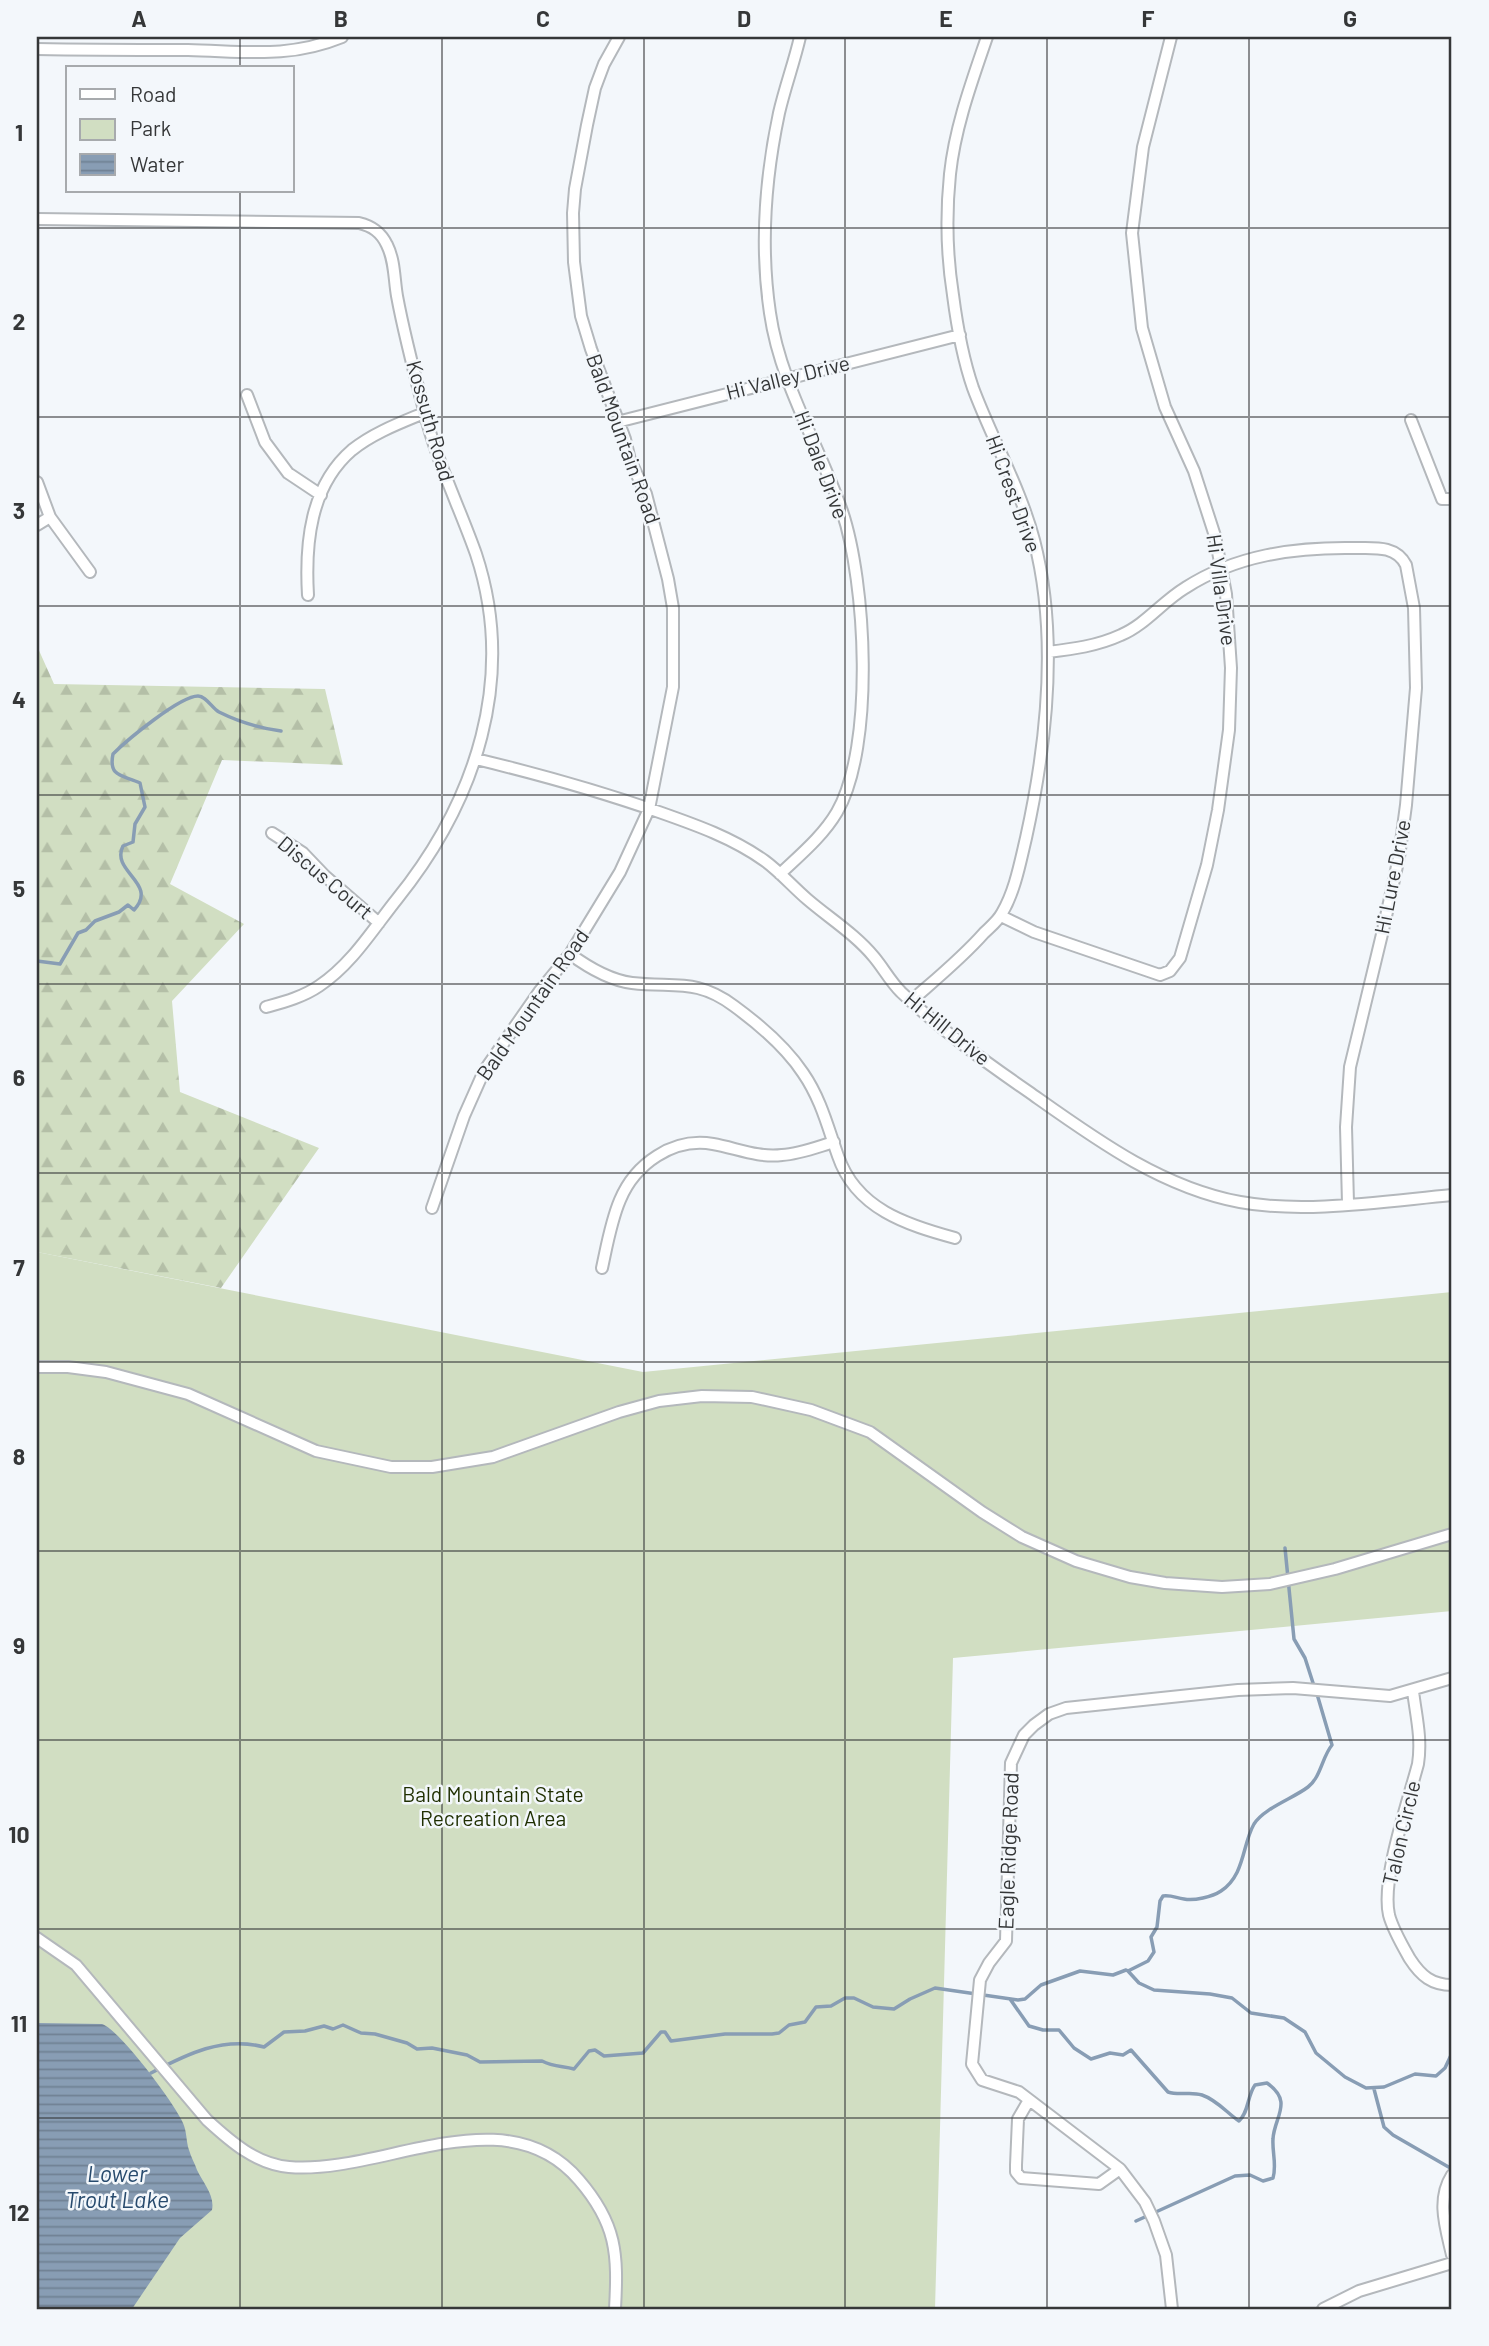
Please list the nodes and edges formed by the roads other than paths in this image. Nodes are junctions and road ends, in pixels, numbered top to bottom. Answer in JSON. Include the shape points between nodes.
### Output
{"nodes":[{"id":1,"x":182,"y":37,"type":"edge"},
{"id":2,"x":342,"y":37,"type":"edge"},
{"id":3,"x":619,"y":37,"type":"edge"},
{"id":4,"x":800,"y":37,"type":"edge"},
{"id":5,"x":987,"y":37,"type":"edge"},
{"id":6,"x":1171,"y":37,"type":"edge"},
{"id":7,"x":37,"y":49,"type":"edge"},
{"id":8,"x":181,"y":50,"type":"junction"},
{"id":9,"x":37,"y":219,"type":"edge"},
{"id":10,"x":960,"y":335,"type":"junction"},
{"id":11,"x":787,"y":378,"type":"junction"},
{"id":12,"x":247,"y":395,"type":"dead end"},
{"id":13,"x":425,"y":413,"type":"junction"},
{"id":14,"x":1411,"y":420,"type":"dead end"},
{"id":15,"x":617,"y":422,"type":"junction"},
{"id":16,"x":37,"y":482,"type":"edge"},
{"id":17,"x":321,"y":495,"type":"junction"},
{"id":18,"x":1452,"y":499,"type":"edge"},
{"id":19,"x":50,"y":517,"type":"junction"},
{"id":20,"x":37,"y":525,"type":"edge"},
{"id":21,"x":1221,"y":569,"type":"junction"},
{"id":22,"x":90,"y":572,"type":"dead end"},
{"id":23,"x":308,"y":595,"type":"dead end"},
{"id":24,"x":1048,"y":652,"type":"junction"},
{"id":25,"x":476,"y":759,"type":"junction"},
{"id":26,"x":649,"y":809,"type":"junction"},
{"id":27,"x":272,"y":833,"type":"dead end"},
{"id":28,"x":780,"y":874,"type":"junction"},
{"id":29,"x":1001,"y":915,"type":"junction"},
{"id":30,"x":379,"y":923,"type":"junction"},
{"id":31,"x":570,"y":954,"type":"junction"},
{"id":32,"x":911,"y":1001,"type":"junction"},
{"id":33,"x":266,"y":1007,"type":"dead end"},
{"id":34,"x":834,"y":1142,"type":"junction"},
{"id":35,"x":1452,"y":1195,"type":"edge"},
{"id":36,"x":1348,"y":1203,"type":"junction"},
{"id":37,"x":432,"y":1208,"type":"dead end"},
{"id":38,"x":956,"y":1238,"type":"dead end"},
{"id":39,"x":602,"y":1268,"type":"dead end"},
{"id":40,"x":37,"y":1367,"type":"edge"},
{"id":41,"x":1452,"y":1534,"type":"edge"},
{"id":42,"x":1452,"y":1678,"type":"edge"},
{"id":43,"x":1413,"y":1691,"type":"junction"},
{"id":44,"x":37,"y":1938,"type":"edge"},
{"id":45,"x":1452,"y":1985,"type":"edge"},
{"id":46,"x":1029,"y":2100,"type":"junction"},
{"id":47,"x":1120,"y":2169,"type":"junction"},
{"id":48,"x":1452,"y":2175,"type":"edge"},
{"id":49,"x":1452,"y":2255,"type":"edge"},
{"id":50,"x":1452,"y":2263,"type":"edge"},
{"id":51,"x":615,"y":2309,"type":"edge"},
{"id":52,"x":1172,"y":2309,"type":"edge"},
{"id":53,"x":1323,"y":2309,"type":"edge"}],
"edges":[{"from":1,"to":8,"type":"street"},
{"from":2,"to":8,"type":"street","via":[[266,54]]},
{"from":3,"to":15,"type":"street","name":"Bald Mountain Road","via":[[595,88],[573,213],[581,316]]},
{"from":4,"to":11,"type":"street","name":"Hi Dale Drive","via":[[769,167],[763,242],[770,315]]},
{"from":5,"to":10,"type":"street","name":"Hi Crest Drive","via":[[962,115],[950,173],[952,294]]},
{"from":6,"to":21,"type":"street","name":"Hi Villa Drive","via":[[1143,147],[1132,233],[1142,328],[1165,407],[1195,471]]},
{"from":7,"to":8,"type":"street"},
{"from":9,"to":13,"type":"street","name":"Kossuth Road","via":[[328,221],[377,229],[393,262]]},
{"from":10,"to":11,"type":"street","name":"Hi Valley Drive"},
{"from":10,"to":24,"type":"street","name":"Hi Crest Drive","via":[[973,387],[1034,540]]},
{"from":11,"to":15,"type":"street","name":"Hi Valley Drive"},
{"from":11,"to":28,"type":"street","name":"Hi Dale Drive","via":[[842,513],[859,587],[863,641],[861,711],[846,793],[819,836]]},
{"from":12,"to":17,"type":"street","via":[[265,442],[288,473]]},
{"from":13,"to":17,"type":"street","via":[[352,451]]},
{"from":13,"to":25,"type":"street","name":"Kossuth Road","via":[[485,593],[492,677]]},
{"from":14,"to":18,"type":"street","via":[[1442,499]]},
{"from":15,"to":26,"type":"street","name":"Bald Mountain Road","via":[[654,518],[673,608],[673,687]]},
{"from":16,"to":19,"type":"street"},
{"from":17,"to":23,"type":"street","via":[[310,531]]},
{"from":19,"to":20,"type":"street"},
{"from":19,"to":22,"type":"street"},
{"from":21,"to":24,"type":"street","via":[[1184,588],[1126,633],[1098,644]]},
{"from":21,"to":29,"type":"street","name":"Hi Villa Drive","via":[[1231,668],[1229,730],[1207,864],[1180,958],[1160,975],[1034,932]]},
{"from":21,"to":36,"type":"street","name":"Hi Lure Drive","via":[[1253,558],[1320,548],[1382,548],[1396,552],[1406,565],[1414,608],[1416,688],[1406,805],[1399,857],[1350,1067],[1345,1137]]},
{"from":24,"to":29,"type":"street","name":"Hi Crest Drive","via":[[1031,814],[1020,864]]},
{"from":25,"to":26,"type":"street","name":"Hi Hill Drive"},
{"from":25,"to":30,"type":"street","name":"Kossuth Road","via":[[447,827]]},
{"from":26,"to":28,"type":"street","name":"Hi Hill Drive","via":[[740,845]]},
{"from":26,"to":31,"type":"street","name":"Bald Mountain Road","via":[[620,872]]},
{"from":27,"to":30,"type":"street","name":"Discus Court","via":[[303,853]]},
{"from":28,"to":32,"type":"street","name":"Hi Hill Drive","via":[[843,926]]},
{"from":29,"to":32,"type":"street","name":"Hi Crest Drive"},
{"from":30,"to":33,"type":"street","name":"Kossuth Road","via":[[320,986]]},
{"from":31,"to":34,"type":"street","via":[[611,978],[701,988],[731,1003],[766,1031],[803,1072]]},
{"from":31,"to":37,"type":"street","name":"Bald Mountain Road","via":[[484,1071]]},
{"from":32,"to":36,"type":"street","name":"Hi Hill Drive","via":[[939,1027],[1046,1105],[1154,1173],[1241,1202],[1278,1206]]},
{"from":34,"to":38,"type":"street","via":[[843,1169],[867,1200],[889,1216]]},
{"from":34,"to":39,"type":"street","via":[[783,1155],[686,1143],[657,1155],[632,1178],[620,1200]]},
{"from":35,"to":36,"type":"street","name":"Hi Hill Drive"},
{"from":40,"to":41,"type":"street","via":[[106,1372],[188,1394],[316,1451],[391,1467],[432,1467],[493,1457],[659,1401],[752,1397],[811,1410],[870,1432],[1022,1537],[1076,1562],[1165,1583],[1270,1584]]},
{"from":42,"to":43,"type":"street","name":"Eagle Ridge Road"},
{"from":43,"to":45,"type":"street","name":"Talon Circle","via":[[1420,1747],[1388,1878],[1387,1901],[1389,1916],[1413,1963],[1429,1981]]},
{"from":43,"to":46,"type":"street","name":"Eagle Ridge Road","via":[[1374,1696],[1293,1688],[1238,1690],[1066,1708],[1034,1724],[1011,1763],[1006,1941],[980,1980],[972,2064],[982,2080],[1011,2088]]},
{"from":44,"to":51,"type":"street","via":[[76,1965],[207,2120],[257,2159],[288,2167],[323,2167],[472,2140],[509,2139],[545,2153],[572,2172],[596,2200],[612,2232]]},
{"from":46,"to":47,"type":"street","name":"Eagle Ridge Road"},
{"from":46,"to":47,"type":"street","via":[[1018,2119],[1016,2172],[1021,2178],[1099,2184]]},
{"from":47,"to":52,"type":"street","name":"Eagle Ridge Road","via":[[1154,2221],[1166,2255]]},
{"from":48,"to":49,"type":"street","via":[[1443,2205]]},
{"from":50,"to":53,"type":"street","via":[[1359,2291]]}]}
